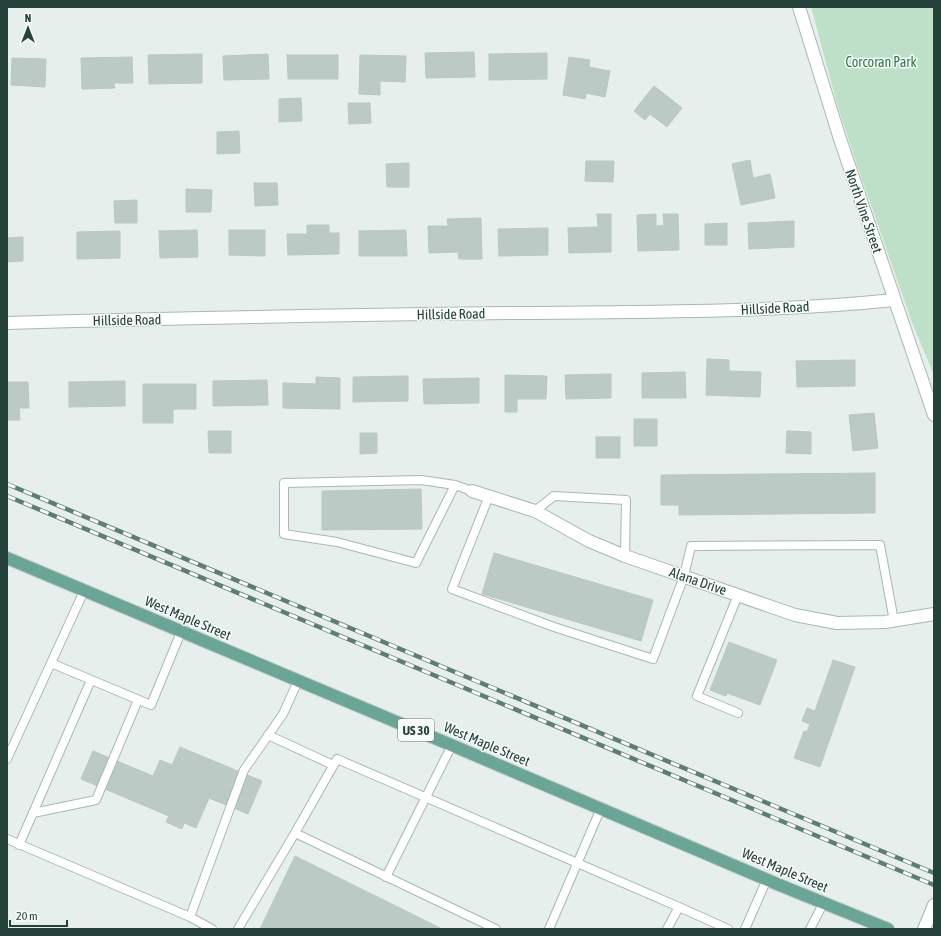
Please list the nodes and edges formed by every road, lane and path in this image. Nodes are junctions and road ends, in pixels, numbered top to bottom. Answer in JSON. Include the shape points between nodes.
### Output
{"nodes":[{"id":1,"x":799,"y":7,"type":"edge"},
{"id":2,"x":894,"y":300,"type":"junction"},
{"id":3,"x":7,"y":323,"type":"edge"},
{"id":4,"x":934,"y":415,"type":"edge"},
{"id":5,"x":455,"y":485,"type":"junction"},
{"id":6,"x":472,"y":491,"type":"joint"},
{"id":7,"x":489,"y":496,"type":"junction"},
{"id":8,"x":535,"y":511,"type":"junction"},
{"id":9,"x":625,"y":556,"type":"junction"},
{"id":10,"x":7,"y":558,"type":"edge"},
{"id":11,"x":684,"y":576,"type":"junction"},
{"id":12,"x":84,"y":591,"type":"junction"},
{"id":13,"x":738,"y":595,"type":"junction"},
{"id":14,"x":934,"y":614,"type":"edge"},
{"id":15,"x":894,"y":621,"type":"junction"},
{"id":16,"x":180,"y":632,"type":"junction"},
{"id":17,"x":51,"y":663,"type":"junction"},
{"id":18,"x":91,"y":680,"type":"junction"},
{"id":19,"x":298,"y":681,"type":"junction"},
{"id":20,"x":138,"y":700,"type":"junction"},
{"id":21,"x":738,"y":713,"type":"dead end"},
{"id":22,"x":268,"y":735,"type":"junction"},
{"id":23,"x":452,"y":745,"type":"junction"},
{"id":24,"x":7,"y":759,"type":"edge"},
{"id":25,"x":333,"y":765,"type":"junction"},
{"id":26,"x":427,"y":798,"type":"junction"},
{"id":27,"x":601,"y":808,"type":"junction"},
{"id":28,"x":33,"y":813,"type":"junction"},
{"id":29,"x":295,"y":833,"type":"junction"},
{"id":30,"x":7,"y":839,"type":"edge"},
{"id":31,"x":20,"y":845,"type":"junction"},
{"id":32,"x":578,"y":863,"type":"junction"},
{"id":33,"x":386,"y":877,"type":"junction"},
{"id":34,"x":767,"y":879,"type":"junction"},
{"id":35,"x":824,"y":902,"type":"junction"},
{"id":36,"x":934,"y":905,"type":"edge"},
{"id":37,"x":679,"y":906,"type":"junction"},
{"id":38,"x":190,"y":917,"type":"junction"},
{"id":39,"x":212,"y":929,"type":"edge"},
{"id":40,"x":238,"y":929,"type":"edge"},
{"id":41,"x":496,"y":929,"type":"edge"},
{"id":42,"x":548,"y":929,"type":"edge"},
{"id":43,"x":667,"y":929,"type":"edge"},
{"id":44,"x":728,"y":929,"type":"edge"},
{"id":45,"x":744,"y":929,"type":"edge"},
{"id":46,"x":810,"y":929,"type":"edge"},
{"id":47,"x":888,"y":929,"type":"edge"},
{"id":48,"x":924,"y":929,"type":"edge"}],
"edges":[{"from":1,"to":2,"type":"street","name":"North Vine Street"},
{"from":2,"to":3,"type":"street","name":"Hillside Road","via":[[724,310]]},
{"from":2,"to":4,"type":"street","name":"North Vine Street"},
{"from":5,"to":5,"type":"lane","via":[[421,480],[284,483],[284,534],[337,542],[416,563]]},
{"from":5,"to":6,"type":"lane"},
{"from":6,"to":7,"type":"street","name":"Alana Drive"},
{"from":7,"to":8,"type":"street","name":"Alana Drive"},
{"from":7,"to":11,"type":"lane","via":[[452,590],[653,659]]},
{"from":8,"to":9,"type":"street","name":"Alana Drive","via":[[589,541]]},
{"from":8,"to":9,"type":"lane","via":[[554,496],[626,500]]},
{"from":9,"to":11,"type":"street","name":"Alana Drive"},
{"from":10,"to":12,"type":"main road","name":"West Maple Street","number":"US 30"},
{"from":11,"to":13,"type":"street","name":"Alana Drive"},
{"from":11,"to":15,"type":"lane","via":[[691,546],[880,545]]},
{"from":12,"to":16,"type":"main road","name":"West Maple Street","number":"US 30"},
{"from":12,"to":17,"type":"lane"},
{"from":13,"to":15,"type":"street","name":"Alana Drive","via":[[795,615],[837,623]]},
{"from":13,"to":21,"type":"lane","via":[[697,696]]},
{"from":14,"to":15,"type":"street","name":"Alana Drive"},
{"from":16,"to":19,"type":"main road","name":"West Maple Street","number":"US 30"},
{"from":16,"to":20,"type":"lane","via":[[151,705]]},
{"from":17,"to":18,"type":"lane"},
{"from":17,"to":24,"type":"lane"},
{"from":18,"to":20,"type":"lane"},
{"from":18,"to":28,"type":"lane"},
{"from":19,"to":22,"type":"lane","via":[[284,714]]},
{"from":19,"to":23,"type":"main road","name":"West Maple Street","number":"US 30"},
{"from":20,"to":28,"type":"lane","via":[[96,800]]},
{"from":22,"to":25,"type":"lane"},
{"from":22,"to":38,"type":"lane","via":[[244,770]]},
{"from":23,"to":26,"type":"lane"},
{"from":23,"to":27,"type":"main road","name":"West Maple Street","number":"US 30"},
{"from":25,"to":26,"type":"lane","via":[[337,760]]},
{"from":25,"to":29,"type":"lane"},
{"from":26,"to":32,"type":"lane"},
{"from":26,"to":33,"type":"lane"},
{"from":27,"to":32,"type":"lane"},
{"from":27,"to":34,"type":"main road","name":"West Maple Street","number":"US 30"},
{"from":28,"to":31,"type":"lane"},
{"from":29,"to":33,"type":"lane"},
{"from":29,"to":40,"type":"lane"},
{"from":30,"to":31,"type":"lane"},
{"from":31,"to":38,"type":"lane"},
{"from":32,"to":37,"type":"lane"},
{"from":32,"to":42,"type":"lane"},
{"from":33,"to":41,"type":"lane"},
{"from":34,"to":35,"type":"main road","name":"West Maple Street","number":"US 30"},
{"from":34,"to":45,"type":"lane"},
{"from":35,"to":46,"type":"lane"},
{"from":35,"to":47,"type":"main road","name":"West Maple Street","number":"US 30"},
{"from":36,"to":48,"type":"street"},
{"from":37,"to":43,"type":"lane"},
{"from":37,"to":44,"type":"lane"},
{"from":38,"to":39,"type":"lane"}]}
